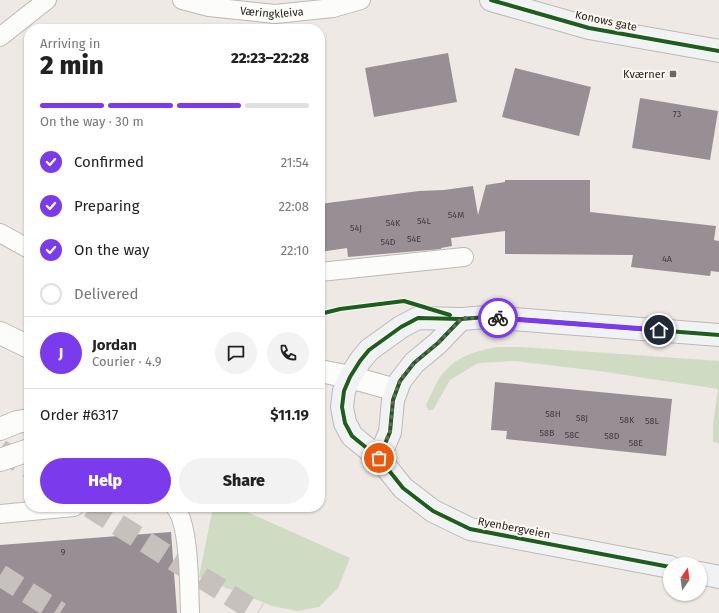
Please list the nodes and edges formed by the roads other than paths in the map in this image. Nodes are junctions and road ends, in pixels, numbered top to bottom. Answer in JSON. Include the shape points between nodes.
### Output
{"nodes":[{"id":1,"x":47,"y":0,"type":"edge"},
{"id":2,"x":182,"y":0,"type":"edge"},
{"id":3,"x":361,"y":0,"type":"edge"},
{"id":4,"x":491,"y":0,"type":"edge"},
{"id":5,"x":0,"y":37,"type":"edge"},
{"id":6,"x":719,"y":51,"type":"edge"},
{"id":7,"x":0,"y":233,"type":"edge"},
{"id":8,"x":24,"y":246,"type":"edge"},
{"id":9,"x":464,"y":257,"type":"dead end"},
{"id":10,"x":325,"y":271,"type":"edge"},
{"id":11,"x":462,"y":318,"type":"junction"},
{"id":12,"x":0,"y":333,"type":"edge"},
{"id":13,"x":719,"y":335,"type":"edge"},
{"id":14,"x":24,"y":345,"type":"edge"},
{"id":15,"x":325,"y":372,"type":"edge"},
{"id":16,"x":350,"y":376,"type":"junction"},
{"id":17,"x":396,"y":390,"type":"junction"},
{"id":18,"x":24,"y":421,"type":"edge"},
{"id":19,"x":0,"y":428,"type":"edge"},
{"id":20,"x":24,"y":452,"type":"edge"},
{"id":21,"x":379,"y":458,"type":"junction"},
{"id":22,"x":0,"y":460,"type":"edge"},
{"id":23,"x":24,"y":512,"type":"edge"},
{"id":24,"x":178,"y":512,"type":"edge"},
{"id":25,"x":0,"y":514,"type":"edge"},
{"id":26,"x":663,"y":566,"type":"edge"},
{"id":27,"x":707,"y":574,"type":"edge"},
{"id":28,"x":719,"y":577,"type":"edge"},
{"id":29,"x":190,"y":613,"type":"edge"}],
"edges":[{"from":1,"to":5,"type":"lane"},
{"from":2,"to":3,"type":"lane","name":"Væringkleiva","via":[[209,7],[275,14],[333,8]]},
{"from":4,"to":6,"type":"main road","name":"Konows gate","via":[[590,28]]},
{"from":7,"to":8,"type":"lane"},
{"from":9,"to":10,"type":"lane"},
{"from":11,"to":13,"type":"main road","name":"Ryenbergveien","via":[[487,317]]},
{"from":11,"to":16,"type":"main road","name":"Ryenbergveien","via":[[418,318],[369,350]]},
{"from":11,"to":17,"type":"main road","via":[[414,363],[400,380]]},
{"from":12,"to":14,"type":"street"},
{"from":15,"to":16,"type":"street"},
{"from":16,"to":17,"type":"street"},
{"from":16,"to":21,"type":"main road","name":"Ryenbergveien","via":[[344,391],[344,423],[352,436]]},
{"from":17,"to":21,"type":"main road","via":[[390,432]]},
{"from":18,"to":19,"type":"street"},
{"from":20,"to":22,"type":"street"},
{"from":21,"to":26,"type":"main road","name":"Ryenbergveien","via":[[403,488],[433,511],[470,529]]},
{"from":23,"to":25,"type":"lane"},
{"from":24,"to":29,"type":"lane","via":[[185,534]]},
{"from":27,"to":28,"type":"main road"}]}
